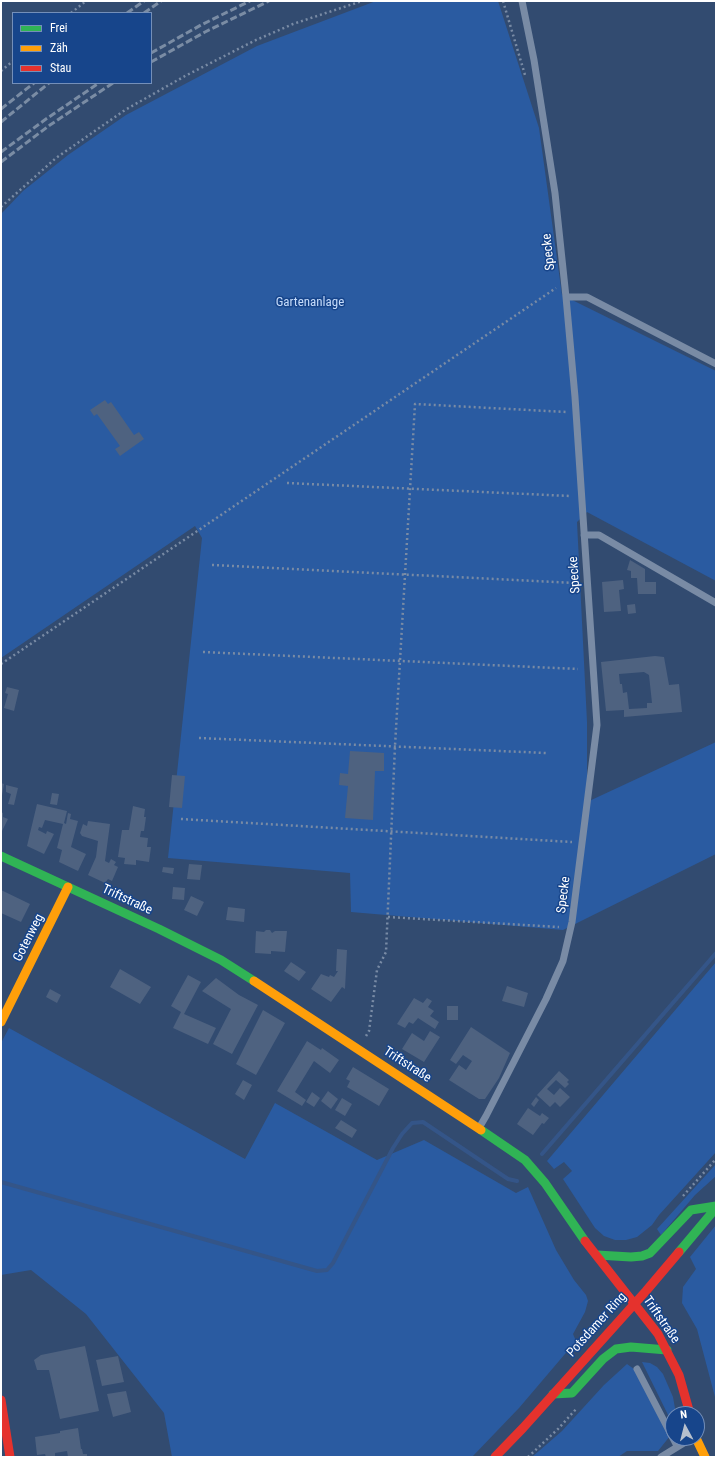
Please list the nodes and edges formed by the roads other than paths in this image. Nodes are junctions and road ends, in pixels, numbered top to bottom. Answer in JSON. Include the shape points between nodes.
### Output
{"nodes":[{"id":1,"x":522,"y":1,"type":"edge"},
{"id":2,"x":566,"y":297,"type":"junction"},
{"id":3,"x":716,"y":364,"type":"edge"},
{"id":4,"x":584,"y":535,"type":"junction"},
{"id":5,"x":716,"y":603,"type":"edge"},
{"id":6,"x":1,"y":856,"type":"edge"},
{"id":7,"x":68,"y":887,"type":"junction"},
{"id":8,"x":1,"y":1022,"type":"edge"},
{"id":9,"x":478,"y":1128,"type":"junction"},
{"id":10,"x":716,"y":1207,"type":"edge"},
{"id":11,"x":597,"y":1255,"type":"junction"},
{"id":12,"x":634,"y":1303,"type":"junction"},
{"id":13,"x":667,"y":1350,"type":"junction"},
{"id":14,"x":637,"y":1369,"type":"dead end"},
{"id":15,"x":554,"y":1394,"type":"junction"},
{"id":16,"x":1,"y":1400,"type":"edge"},
{"id":17,"x":688,"y":1406,"type":"edge"},
{"id":18,"x":665,"y":1423,"type":"edge"},
{"id":19,"x":677,"y":1446,"type":"edge"},
{"id":20,"x":700,"y":1446,"type":"edge"},
{"id":21,"x":10,"y":1457,"type":"edge"},
{"id":22,"x":495,"y":1457,"type":"edge"},
{"id":23,"x":661,"y":1457,"type":"edge"},
{"id":24,"x":705,"y":1457,"type":"edge"}],
"edges":[{"from":1,"to":2,"type":"lane","name":"Specke","via":[[555,193]]},
{"from":2,"to":3,"type":"lane","via":[[586,298]]},
{"from":2,"to":4,"type":"lane","name":"Specke"},
{"from":4,"to":5,"type":"lane","via":[[599,535]]},
{"from":4,"to":9,"type":"lane","name":"Specke","via":[[597,725],[572,922],[562,961],[546,998]]},
{"from":6,"to":7,"type":"main road","name":"Triftstraße"},
{"from":7,"to":8,"type":"main road","name":"Gotenweg"},
{"from":7,"to":9,"type":"main road","name":"Triftstraße","via":[[221,960]]},
{"from":9,"to":11,"type":"main road","name":"Triftstraße","via":[[514,1152],[536,1172]]},
{"from":10,"to":11,"type":"main road","via":[[691,1210],[662,1243],[646,1254],[631,1257]]},
{"from":10,"to":12,"type":"main road","name":"Potsdamer Ring"},
{"from":11,"to":12,"type":"main road","name":"Triftstraße"},
{"from":12,"to":13,"type":"main road","name":"Triftstraße"},
{"from":12,"to":15,"type":"main road","name":"Potsdamer Ring"},
{"from":13,"to":15,"type":"main road","via":[[631,1347],[616,1349],[603,1359],[572,1393]]},
{"from":13,"to":17,"type":"main road","name":"Triftstraße","via":[[679,1375]]},
{"from":14,"to":18,"type":"lane"},
{"from":15,"to":22,"type":"main road","name":"Potsdamer Ring"},
{"from":16,"to":21,"type":"main road"},
{"from":19,"to":23,"type":"lane"},
{"from":20,"to":24,"type":"main road"}]}
